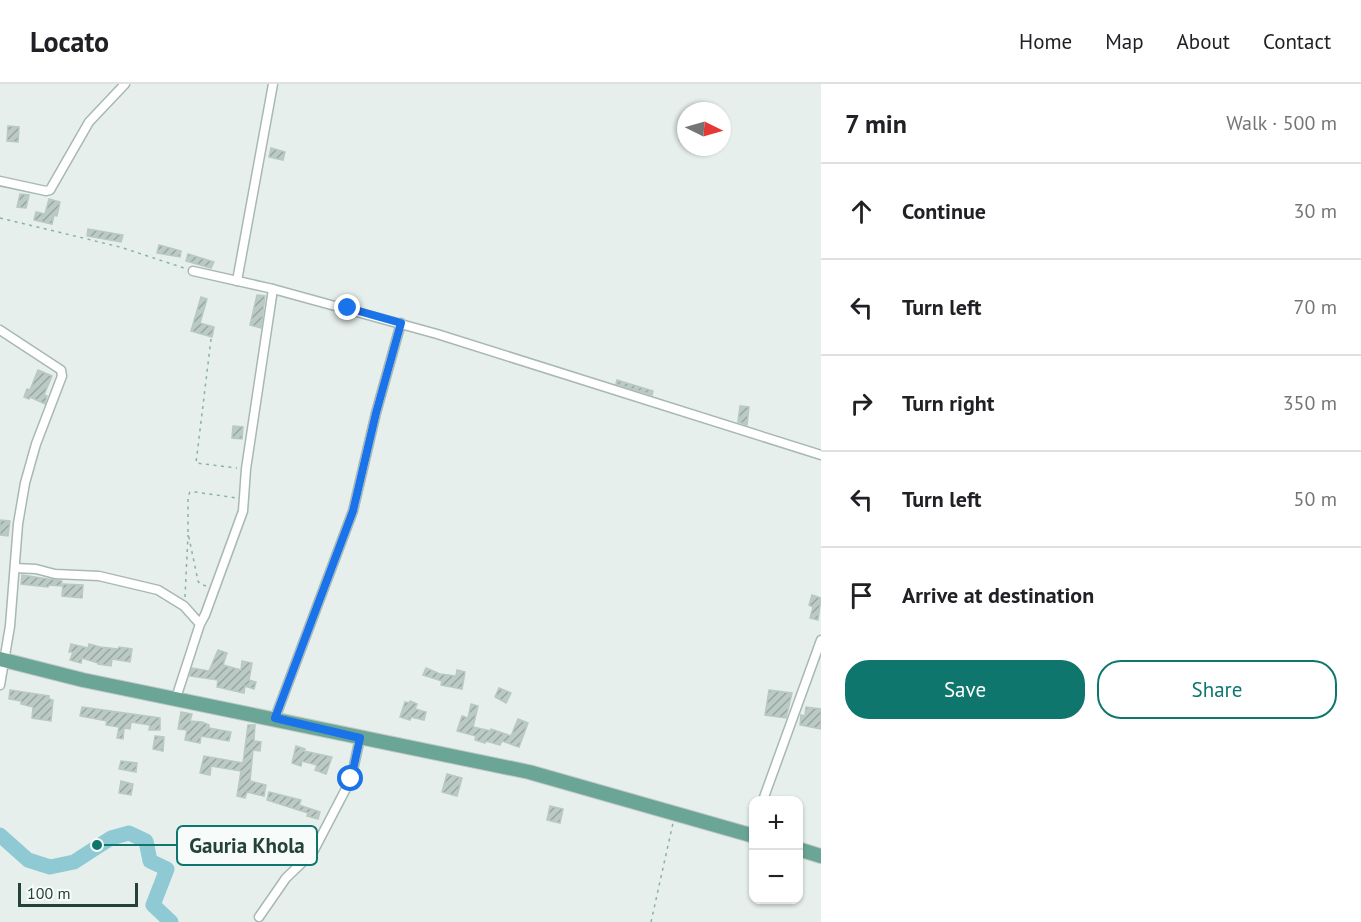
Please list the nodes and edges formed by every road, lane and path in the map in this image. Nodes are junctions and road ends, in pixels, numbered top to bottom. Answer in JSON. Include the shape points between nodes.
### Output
{"nodes":[{"id":1,"x":125,"y":84,"type":"edge"},
{"id":2,"x":273,"y":84,"type":"edge"},
{"id":3,"x":0,"y":181,"type":"edge"},
{"id":4,"x":0,"y":218,"type":"edge"},
{"id":5,"x":193,"y":271,"type":"joint"},
{"id":6,"x":237,"y":281,"type":"junction"},
{"id":7,"x":273,"y":289,"type":"junction"},
{"id":8,"x":401,"y":323,"type":"junction"},
{"id":9,"x":0,"y":330,"type":"edge"},
{"id":10,"x":211,"y":339,"type":"dead end"},
{"id":11,"x":821,"y":455,"type":"edge"},
{"id":12,"x":246,"y":469,"type":"junction"},
{"id":13,"x":244,"y":499,"type":"junction"},
{"id":14,"x":188,"y":533,"type":"junction"},
{"id":15,"x":15,"y":568,"type":"junction"},
{"id":16,"x":215,"y":588,"type":"junction"},
{"id":17,"x":184,"y":606,"type":"junction"},
{"id":18,"x":200,"y":624,"type":"junction"},
{"id":19,"x":821,"y":640,"type":"edge"},
{"id":20,"x":2,"y":660,"type":"edge"},
{"id":21,"x":0,"y":685,"type":"edge"},
{"id":22,"x":176,"y":698,"type":"junction"},
{"id":23,"x":275,"y":718,"type":"junction"},
{"id":24,"x":360,"y":738,"type":"junction"},
{"id":25,"x":765,"y":796,"type":"edge"},
{"id":26,"x":675,"y":813,"type":"junction"},
{"id":27,"x":749,"y":832,"type":"edge"},
{"id":28,"x":801,"y":850,"type":"edge"},
{"id":29,"x":821,"y":856,"type":"edge"},
{"id":30,"x":259,"y":917,"type":"dead end"},
{"id":31,"x":651,"y":922,"type":"edge"}],
"edges":[{"from":1,"to":3,"type":"street","via":[[89,122],[50,190]]},
{"from":2,"to":6,"type":"street"},
{"from":4,"to":5,"type":"path","via":[[120,247]]},
{"from":5,"to":6,"type":"street"},
{"from":6,"to":7,"type":"street"},
{"from":7,"to":8,"type":"street"},
{"from":7,"to":12,"type":"street"},
{"from":8,"to":11,"type":"street"},
{"from":8,"to":23,"type":"street","via":[[353,511]]},
{"from":9,"to":15,"type":"street","via":[[62,373],[25,483]]},
{"from":10,"to":12,"type":"path","via":[[196,463]]},
{"from":12,"to":13,"type":"street"},
{"from":13,"to":14,"type":"path","via":[[190,492]]},
{"from":13,"to":16,"type":"street"},
{"from":14,"to":16,"type":"path","via":[[198,581]]},
{"from":14,"to":17,"type":"path"},
{"from":15,"to":17,"type":"street","via":[[99,576],[158,591]]},
{"from":15,"to":20,"type":"street","via":[[10,626]]},
{"from":16,"to":18,"type":"street"},
{"from":17,"to":18,"type":"street"},
{"from":18,"to":22,"type":"street"},
{"from":19,"to":25,"type":"street"},
{"from":20,"to":21,"type":"street"},
{"from":20,"to":22,"type":"main road"},
{"from":22,"to":23,"type":"main road"},
{"from":23,"to":24,"type":"main road"},
{"from":24,"to":26,"type":"main road","via":[[529,772]]},
{"from":24,"to":30,"type":"street","via":[[351,779],[313,852],[286,878]]},
{"from":26,"to":27,"type":"main road"},
{"from":26,"to":31,"type":"path"},
{"from":28,"to":29,"type":"main road"}]}
